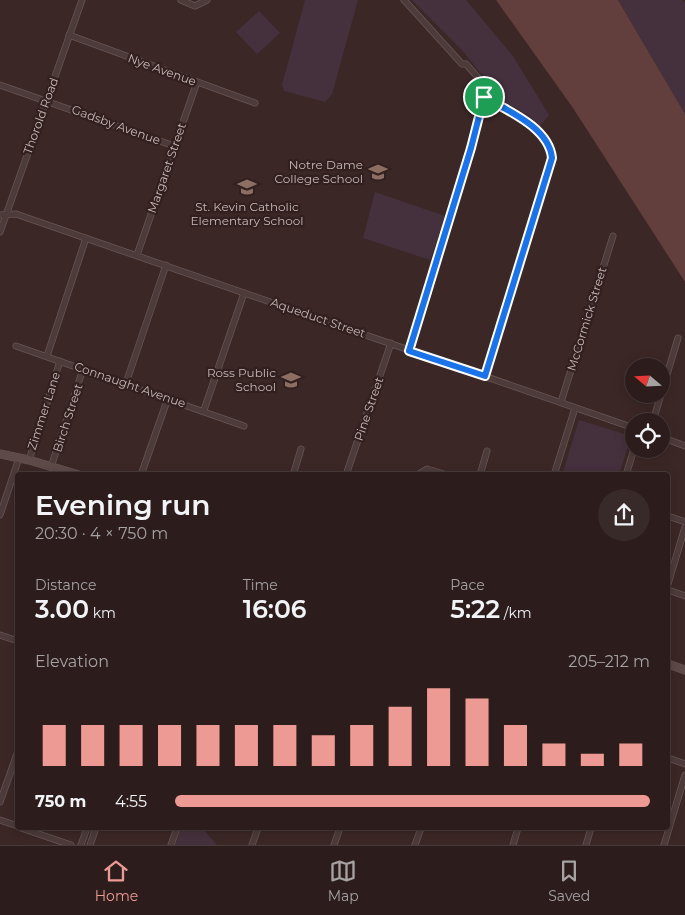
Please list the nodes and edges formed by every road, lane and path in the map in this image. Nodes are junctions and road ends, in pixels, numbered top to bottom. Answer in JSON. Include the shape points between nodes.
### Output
{"nodes":[{"id":1,"x":82,"y":0,"type":"edge"},
{"id":2,"x":181,"y":0,"type":"edge"},
{"id":3,"x":207,"y":0,"type":"edge"},
{"id":4,"x":404,"y":0,"type":"edge"},
{"id":5,"x":69,"y":35,"type":"junction"},
{"id":6,"x":197,"y":82,"type":"junction"},
{"id":7,"x":0,"y":85,"type":"edge"},
{"id":8,"x":484,"y":97,"type":"junction"},
{"id":9,"x":46,"y":100,"type":"junction"},
{"id":10,"x":256,"y":103,"type":"dead end"},
{"id":11,"x":174,"y":146,"type":"junction"},
{"id":12,"x":3,"y":215,"type":"edge"},
{"id":13,"x":0,"y":232,"type":"edge"},
{"id":14,"x":612,"y":236,"type":"dead end"},
{"id":15,"x":86,"y":238,"type":"junction"},
{"id":16,"x":137,"y":255,"type":"junction"},
{"id":17,"x":166,"y":265,"type":"junction"},
{"id":18,"x":244,"y":292,"type":"junction"},
{"id":19,"x":678,"y":338,"type":"dead end"},
{"id":20,"x":391,"y":343,"type":"junction"},
{"id":21,"x":16,"y":346,"type":"dead end"},
{"id":22,"x":409,"y":351,"type":"junction"},
{"id":23,"x":47,"y":356,"type":"junction"},
{"id":24,"x":60,"y":362,"type":"junction"},
{"id":25,"x":84,"y":370,"type":"junction"},
{"id":26,"x":485,"y":376,"type":"junction"},
{"id":27,"x":126,"y":383,"type":"junction"},
{"id":28,"x":168,"y":398,"type":"junction"},
{"id":29,"x":561,"y":402,"type":"junction"},
{"id":30,"x":575,"y":408,"type":"junction"},
{"id":31,"x":204,"y":410,"type":"junction"},
{"id":32,"x":655,"y":413,"type":"edge"},
{"id":33,"x":625,"y":425,"type":"edge"},
{"id":34,"x":244,"y":426,"type":"dead end"},
{"id":35,"x":670,"y":441,"type":"edge"},
{"id":36,"x":685,"y":446,"type":"edge"},
{"id":37,"x":0,"y":449,"type":"edge"},
{"id":38,"x":302,"y":449,"type":"dead end"},
{"id":39,"x":487,"y":451,"type":"dead end"},
{"id":40,"x":0,"y":454,"type":"edge"},
{"id":41,"x":19,"y":458,"type":"junction"},
{"id":42,"x":631,"y":458,"type":"edge"},
{"id":43,"x":29,"y":460,"type":"junction"},
{"id":44,"x":51,"y":467,"type":"junction"},
{"id":45,"x":68,"y":472,"type":"edge"},
{"id":46,"x":142,"y":472,"type":"edge"},
{"id":47,"x":293,"y":472,"type":"edge"},
{"id":48,"x":347,"y":472,"type":"edge"},
{"id":49,"x":421,"y":472,"type":"edge"},
{"id":50,"x":433,"y":472,"type":"edge"},
{"id":51,"x":481,"y":472,"type":"edge"},
{"id":52,"x":555,"y":472,"type":"edge"},
{"id":53,"x":627,"y":472,"type":"edge"},
{"id":54,"x":0,"y":515,"type":"edge"},
{"id":55,"x":670,"y":517,"type":"edge"},
{"id":56,"x":685,"y":522,"type":"edge"},
{"id":57,"x":685,"y":527,"type":"edge"},
{"id":58,"x":670,"y":577,"type":"edge"},
{"id":59,"x":670,"y":591,"type":"edge"},
{"id":60,"x":685,"y":596,"type":"edge"},
{"id":61,"x":0,"y":635,"type":"edge"},
{"id":62,"x":15,"y":640,"type":"edge"},
{"id":63,"x":670,"y":665,"type":"edge"},
{"id":64,"x":685,"y":670,"type":"edge"},
{"id":65,"x":670,"y":759,"type":"edge"},
{"id":66,"x":15,"y":760,"type":"edge"},
{"id":67,"x":685,"y":764,"type":"edge"},
{"id":68,"x":685,"y":775,"type":"edge"},
{"id":69,"x":0,"y":802,"type":"edge"},
{"id":70,"x":0,"y":820,"type":"edge"},
{"id":71,"x":670,"y":825,"type":"edge"},
{"id":72,"x":15,"y":826,"type":"edge"},
{"id":73,"x":28,"y":830,"type":"edge"},
{"id":74,"x":86,"y":830,"type":"edge"},
{"id":75,"x":95,"y":830,"type":"edge"},
{"id":76,"x":176,"y":830,"type":"edge"},
{"id":77,"x":257,"y":830,"type":"edge"},
{"id":78,"x":339,"y":830,"type":"edge"},
{"id":79,"x":420,"y":830,"type":"edge"},
{"id":80,"x":517,"y":830,"type":"edge"},
{"id":81,"x":590,"y":830,"type":"edge"},
{"id":82,"x":668,"y":830,"type":"edge"},
{"id":83,"x":71,"y":845,"type":"edge"},
{"id":84,"x":81,"y":845,"type":"edge"},
{"id":85,"x":90,"y":845,"type":"edge"},
{"id":86,"x":171,"y":845,"type":"edge"},
{"id":87,"x":252,"y":845,"type":"edge"},
{"id":88,"x":334,"y":845,"type":"edge"},
{"id":89,"x":415,"y":845,"type":"edge"},
{"id":90,"x":513,"y":845,"type":"edge"},
{"id":91,"x":586,"y":845,"type":"edge"},
{"id":92,"x":664,"y":845,"type":"edge"}],
"edges":[{"from":1,"to":5,"type":"street","name":"Thorold Road"},
{"from":2,"to":3,"type":"street","via":[[195,6]]},
{"from":4,"to":8,"type":"street","via":[[481,81]]},
{"from":5,"to":6,"type":"street","name":"Nye Avenue"},
{"from":5,"to":9,"type":"street","name":"Thorold Road"},
{"from":6,"to":10,"type":"street","name":"Nye Avenue"},
{"from":6,"to":11,"type":"street","name":"Margaret Street"},
{"from":7,"to":9,"type":"street","name":"Gadsby Avenue"},
{"from":8,"to":22,"type":"street"},
{"from":8,"to":26,"type":"street","via":[[524,119],[548,143],[552,162]]},
{"from":9,"to":11,"type":"street","name":"Gadsby Avenue"},
{"from":9,"to":12,"type":"street","name":"Thorold Road"},
{"from":11,"to":16,"type":"street","name":"Margaret Street"},
{"from":12,"to":13,"type":"street","name":"Thorold Road"},
{"from":12,"to":15,"type":"street","name":"Aqueduct Street","via":[[16,214]]},
{"from":14,"to":29,"type":"street","name":"McCormick Street"},
{"from":15,"to":16,"type":"street","name":"Aqueduct Street"},
{"from":15,"to":23,"type":"street"},
{"from":16,"to":17,"type":"street","name":"Aqueduct Street"},
{"from":17,"to":18,"type":"street","name":"Aqueduct Street"},
{"from":17,"to":27,"type":"street"},
{"from":18,"to":20,"type":"street","name":"Aqueduct Street"},
{"from":18,"to":31,"type":"street"},
{"from":19,"to":32,"type":"street"},
{"from":20,"to":22,"type":"street","name":"Aqueduct Street"},
{"from":20,"to":48,"type":"street","name":"Pine Street"},
{"from":21,"to":23,"type":"street","name":"Connaught Avenue"},
{"from":22,"to":26,"type":"street","name":"Aqueduct Street"},
{"from":23,"to":24,"type":"street","name":"Connaught Avenue"},
{"from":24,"to":25,"type":"street","name":"Connaught Avenue"},
{"from":24,"to":43,"type":"street","name":"Zimmer Lane"},
{"from":25,"to":27,"type":"street","name":"Connaught Avenue"},
{"from":25,"to":44,"type":"street","name":"Birch Street"},
{"from":26,"to":29,"type":"street","name":"Aqueduct Street"},
{"from":27,"to":28,"type":"street","name":"Connaught Avenue"},
{"from":28,"to":31,"type":"street","name":"Connaught Avenue"},
{"from":28,"to":46,"type":"street"},
{"from":29,"to":30,"type":"street","name":"Aqueduct Street"},
{"from":30,"to":33,"type":"street","name":"Aqueduct Street"},
{"from":30,"to":52,"type":"street"},
{"from":31,"to":34,"type":"street","name":"Connaught Avenue"},
{"from":35,"to":36,"type":"street"},
{"from":37,"to":41,"type":"main road"},
{"from":38,"to":47,"type":"street"},
{"from":39,"to":51,"type":"street"},
{"from":40,"to":41,"type":"main road"},
{"from":41,"to":43,"type":"main road"},
{"from":41,"to":54,"type":"street"},
{"from":42,"to":53,"type":"street"},
{"from":43,"to":44,"type":"main road"},
{"from":44,"to":45,"type":"main road"},
{"from":49,"to":50,"type":"street"},
{"from":55,"to":56,"type":"street"},
{"from":57,"to":58,"type":"street"},
{"from":59,"to":60,"type":"street"},
{"from":61,"to":62,"type":"street"},
{"from":63,"to":64,"type":"main road"},
{"from":65,"to":67,"type":"street"},
{"from":66,"to":69,"type":"street"},
{"from":68,"to":71,"type":"street"},
{"from":70,"to":72,"type":"street"},
{"from":73,"to":83,"type":"street"},
{"from":74,"to":84,"type":"street"},
{"from":75,"to":85,"type":"street"},
{"from":76,"to":86,"type":"street"},
{"from":77,"to":87,"type":"street"},
{"from":78,"to":88,"type":"street"},
{"from":79,"to":89,"type":"street"},
{"from":80,"to":90,"type":"street"},
{"from":81,"to":91,"type":"street"},
{"from":82,"to":92,"type":"street"}]}
